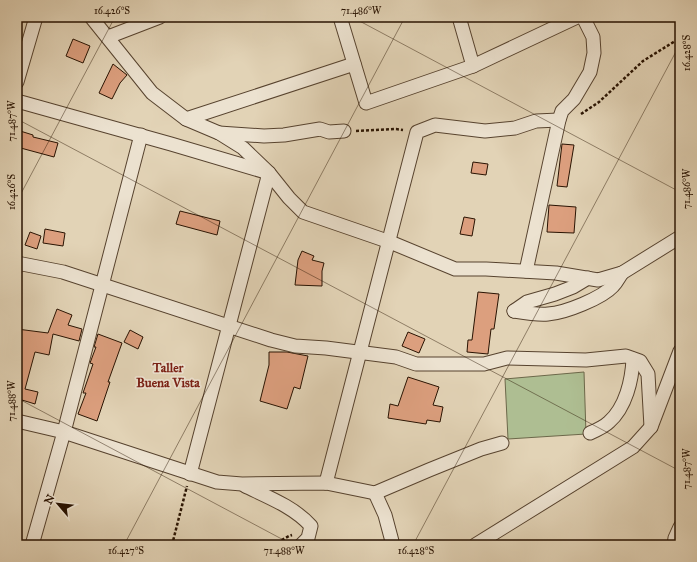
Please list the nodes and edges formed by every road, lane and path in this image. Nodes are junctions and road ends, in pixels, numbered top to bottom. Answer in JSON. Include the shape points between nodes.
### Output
{"nodes":[{"id":1,"x":36,"y":17,"type":"edge"},
{"id":2,"x":91,"y":17,"type":"edge"},
{"id":3,"x":160,"y":17,"type":"edge"},
{"id":4,"x":340,"y":17,"type":"edge"},
{"id":5,"x":459,"y":17,"type":"edge"},
{"id":6,"x":578,"y":17,"type":"edge"},
{"id":7,"x":583,"y":17,"type":"edge"},
{"id":8,"x":108,"y":37,"type":"junction"},
{"id":9,"x":680,"y":38,"type":"edge"},
{"id":10,"x":354,"y":64,"type":"junction"},
{"id":11,"x":473,"y":66,"type":"junction"},
{"id":12,"x":17,"y":82,"type":"edge"},
{"id":13,"x":17,"y":101,"type":"edge"},
{"id":14,"x":186,"y":119,"type":"junction"},
{"id":15,"x":559,"y":120,"type":"junction"},
{"id":16,"x":344,"y":131,"type":"joint"},
{"id":17,"x":417,"y":132,"type":"junction"},
{"id":18,"x":219,"y":133,"type":"junction"},
{"id":19,"x":141,"y":135,"type":"junction"},
{"id":20,"x":269,"y":173,"type":"junction"},
{"id":21,"x":680,"y":237,"type":"edge"},
{"id":22,"x":390,"y":242,"type":"junction"},
{"id":23,"x":17,"y":263,"type":"edge"},
{"id":24,"x":526,"y":271,"type":"junction"},
{"id":25,"x":622,"y":273,"type":"junction"},
{"id":26,"x":588,"y":278,"type":"junction"},
{"id":27,"x":102,"y":284,"type":"junction"},
{"id":28,"x":230,"y":326,"type":"junction"},
{"id":29,"x":680,"y":351,"type":"edge"},
{"id":30,"x":360,"y":352,"type":"junction"},
{"id":31,"x":633,"y":359,"type":"junction"},
{"id":32,"x":17,"y":421,"type":"edge"},
{"id":33,"x":651,"y":427,"type":"junction"},
{"id":34,"x":64,"y":432,"type":"junction"},
{"id":35,"x":590,"y":433,"type":"dead end"},
{"id":36,"x":502,"y":443,"type":"dead end"},
{"id":37,"x":190,"y":474,"type":"junction"},
{"id":38,"x":326,"y":483,"type":"junction"},
{"id":39,"x":242,"y":484,"type":"junction"},
{"id":40,"x":375,"y":493,"type":"junction"},
{"id":41,"x":680,"y":527,"type":"edge"},
{"id":42,"x":32,"y":545,"type":"edge"},
{"id":43,"x":172,"y":545,"type":"edge"},
{"id":44,"x":301,"y":545,"type":"edge"},
{"id":45,"x":393,"y":545,"type":"edge"},
{"id":46,"x":475,"y":545,"type":"edge"},
{"id":47,"x":674,"y":545,"type":"edge"}],
"edges":[{"from":1,"to":12,"type":"street"},
{"from":2,"to":8,"type":"street"},
{"from":3,"to":8,"type":"street"},
{"from":4,"to":10,"type":"street"},
{"from":5,"to":11,"type":"street"},
{"from":6,"to":11,"type":"street"},
{"from":7,"to":15,"type":"street","via":[[592,37],[594,53],[590,72],[574,99],[562,111]]},
{"from":8,"to":14,"type":"street","via":[[152,93]]},
{"from":9,"to":15,"type":"path","via":[[643,61],[599,102],[581,114]]},
{"from":10,"to":11,"type":"street","via":[[366,103]]},
{"from":10,"to":14,"type":"street"},
{"from":13,"to":19,"type":"street"},
{"from":14,"to":18,"type":"street"},
{"from":15,"to":17,"type":"street","via":[[536,121],[515,128],[485,132],[435,125]]},
{"from":15,"to":24,"type":"street"},
{"from":16,"to":17,"type":"path","via":[[396,129]]},
{"from":16,"to":18,"type":"street","via":[[328,132],[320,129],[264,136]]},
{"from":17,"to":22,"type":"street"},
{"from":18,"to":20,"type":"street","via":[[243,148]]},
{"from":19,"to":20,"type":"street"},
{"from":19,"to":27,"type":"street"},
{"from":20,"to":22,"type":"street","via":[[304,212]]},
{"from":20,"to":28,"type":"street"},
{"from":21,"to":25,"type":"street"},
{"from":22,"to":24,"type":"street","via":[[455,269]]},
{"from":22,"to":30,"type":"street"},
{"from":23,"to":27,"type":"street","via":[[63,272]]},
{"from":24,"to":26,"type":"street"},
{"from":25,"to":26,"type":"street","via":[[598,280]]},
{"from":25,"to":26,"type":"street","via":[[613,286],[596,298],[571,308],[550,314],[514,311],[527,302],[573,287]]},
{"from":27,"to":28,"type":"street"},
{"from":27,"to":34,"type":"street"},
{"from":28,"to":30,"type":"street","via":[[295,346]]},
{"from":28,"to":37,"type":"street"},
{"from":29,"to":33,"type":"street"},
{"from":30,"to":31,"type":"street","via":[[396,356],[416,364],[484,364],[507,358],[586,360],[626,356]]},
{"from":30,"to":38,"type":"street"},
{"from":31,"to":33,"type":"street","via":[[640,361],[648,374]]},
{"from":31,"to":35,"type":"street","via":[[632,378],[620,408],[610,421]]},
{"from":32,"to":34,"type":"street"},
{"from":33,"to":46,"type":"street","via":[[633,447]]},
{"from":34,"to":37,"type":"street"},
{"from":34,"to":42,"type":"street"},
{"from":36,"to":40,"type":"street","via":[[435,467]]},
{"from":37,"to":39,"type":"street","via":[[217,482]]},
{"from":37,"to":43,"type":"path"},
{"from":38,"to":39,"type":"street"},
{"from":38,"to":40,"type":"street"},
{"from":39,"to":44,"type":"street","via":[[304,518],[311,526],[308,538]]},
{"from":40,"to":45,"type":"street","via":[[385,515]]},
{"from":41,"to":47,"type":"street"}]}
